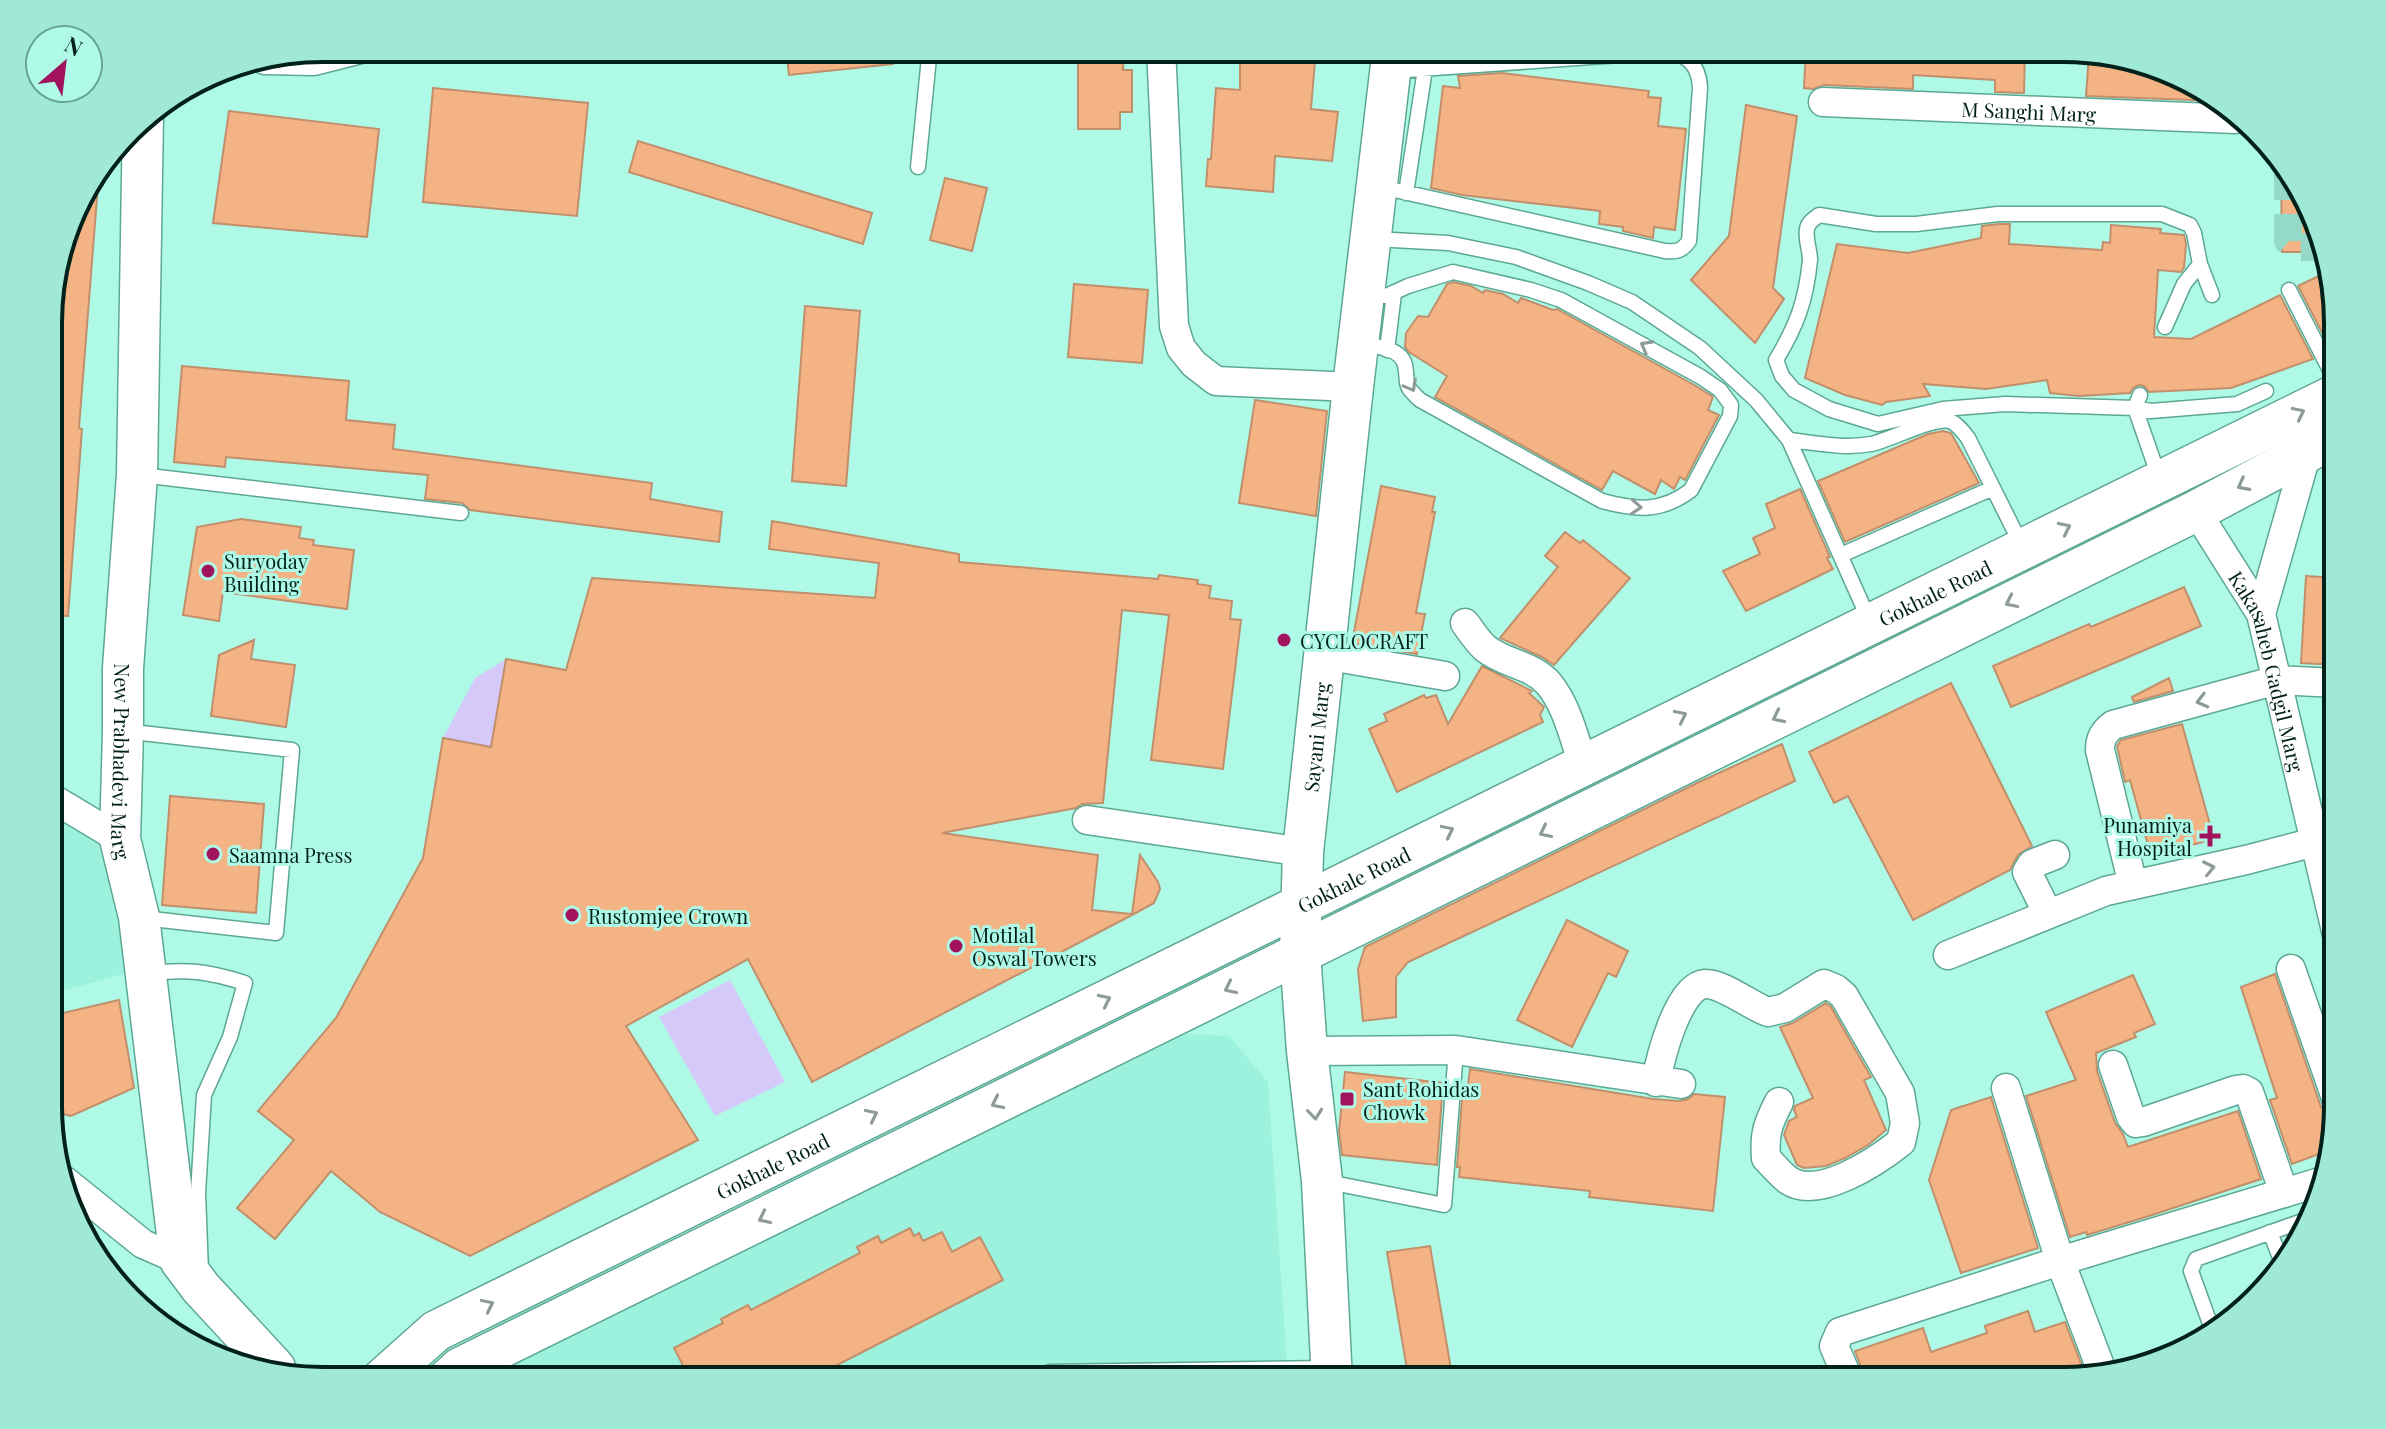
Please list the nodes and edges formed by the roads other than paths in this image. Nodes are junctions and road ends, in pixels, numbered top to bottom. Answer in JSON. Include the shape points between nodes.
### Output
{"nodes":[{"id":1,"x":929,"y":62,"type":"edge"},
{"id":2,"x":1162,"y":62,"type":"edge"},
{"id":3,"x":1427,"y":62,"type":"edge"},
{"id":4,"x":1690,"y":62,"type":"edge"},
{"id":5,"x":1403,"y":63,"type":"edge"},
{"id":6,"x":1823,"y":102,"type":"dead end"},
{"id":7,"x":2225,"y":119,"type":"edge"},
{"id":8,"x":143,"y":134,"type":"edge"},
{"id":9,"x":918,"y":167,"type":"dead end"},
{"id":10,"x":1392,"y":189,"type":"junction"},
{"id":11,"x":1370,"y":239,"type":"junction"},
{"id":12,"x":2200,"y":264,"type":"junction"},
{"id":13,"x":2289,"y":290,"type":"dead end"},
{"id":14,"x":1379,"y":294,"type":"junction"},
{"id":15,"x":2212,"y":295,"type":"dead end"},
{"id":16,"x":2165,"y":327,"type":"dead end"},
{"id":17,"x":1373,"y":347,"type":"junction"},
{"id":18,"x":2323,"y":357,"type":"edge"},
{"id":19,"x":1353,"y":387,"type":"junction"},
{"id":20,"x":2266,"y":391,"type":"dead end"},
{"id":21,"x":2323,"y":401,"type":"edge"},
{"id":22,"x":2137,"y":402,"type":"junction"},
{"id":23,"x":1789,"y":440,"type":"junction"},
{"id":24,"x":2322,"y":444,"type":"edge"},
{"id":25,"x":137,"y":475,"type":"junction"},
{"id":26,"x":2161,"y":481,"type":"junction"},
{"id":27,"x":1993,"y":488,"type":"junction"},
{"id":28,"x":2196,"y":511,"type":"junction"},
{"id":29,"x":461,"y":513,"type":"dead end"},
{"id":30,"x":2024,"y":548,"type":"junction"},
{"id":31,"x":1841,"y":555,"type":"junction"},
{"id":32,"x":2261,"y":614,"type":"junction"},
{"id":33,"x":1465,"y":623,"type":"dead end"},
{"id":34,"x":1871,"y":623,"type":"junction"},
{"id":35,"x":1324,"y":655,"type":"junction"},
{"id":36,"x":1445,"y":676,"type":"dead end"},
{"id":37,"x":2277,"y":680,"type":"junction"},
{"id":38,"x":2323,"y":682,"type":"edge"},
{"id":39,"x":123,"y":731,"type":"junction"},
{"id":40,"x":1583,"y":764,"type":"junction"},
{"id":41,"x":62,"y":805,"type":"edge"},
{"id":42,"x":1087,"y":820,"type":"dead end"},
{"id":43,"x":120,"y":839,"type":"junction"},
{"id":44,"x":2315,"y":842,"type":"junction"},
{"id":45,"x":1303,"y":852,"type":"junction"},
{"id":46,"x":2055,"y":855,"type":"dead end"},
{"id":47,"x":2323,"y":876,"type":"edge"},
{"id":48,"x":2133,"y":885,"type":"junction"},
{"id":49,"x":1303,"y":903,"type":"junction"},
{"id":50,"x":2048,"y":914,"type":"junction"},
{"id":51,"x":139,"y":917,"type":"junction"},
{"id":52,"x":1300,"y":953,"type":"junction"},
{"id":53,"x":1948,"y":955,"type":"dead end"},
{"id":54,"x":2291,"y":969,"type":"dead end"},
{"id":55,"x":145,"y":973,"type":"junction"},
{"id":56,"x":1456,"y":1050,"type":"junction"},
{"id":57,"x":1307,"y":1051,"type":"junction"},
{"id":58,"x":2323,"y":1061,"type":"edge"},
{"id":59,"x":2113,"y":1065,"type":"dead end"},
{"id":60,"x":2006,"y":1088,"type":"dead end"},
{"id":61,"x":1779,"y":1102,"type":"dead end"},
{"id":62,"x":1322,"y":1181,"type":"junction"},
{"id":63,"x":2311,"y":1185,"type":"edge"},
{"id":64,"x":77,"y":1190,"type":"edge"},
{"id":65,"x":2284,"y":1193,"type":"junction"},
{"id":66,"x":2296,"y":1223,"type":"edge"},
{"id":67,"x":2270,"y":1232,"type":"junction"},
{"id":68,"x":2278,"y":1253,"type":"edge"},
{"id":69,"x":2060,"y":1261,"type":"junction"},
{"id":70,"x":191,"y":1274,"type":"junction"},
{"id":71,"x":2209,"y":1322,"type":"edge"},
{"id":72,"x":436,"y":1331,"type":"junction"},
{"id":73,"x":269,"y":1361,"type":"edge"},
{"id":74,"x":2099,"y":1365,"type":"edge"},
{"id":75,"x":1332,"y":1366,"type":"edge"},
{"id":76,"x":1843,"y":1366,"type":"edge"},
{"id":77,"x":396,"y":1367,"type":"edge"},
{"id":78,"x":450,"y":1367,"type":"edge"},
{"id":79,"x":469,"y":1367,"type":"edge"}],
"edges":[{"from":1,"to":9,"type":"lane"},
{"from":2,"to":19,"type":"street","via":[[1174,326],[1181,348],[1216,381]]},
{"from":3,"to":5,"type":"lane"},
{"from":4,"to":10,"type":"lane","via":[[1700,88],[1689,241],[1676,252]]},
{"from":5,"to":10,"type":"main road","name":"Sayani Marg"},
{"from":6,"to":7,"type":"street","name":"M Sanghi Marg"},
{"from":8,"to":25,"type":"main road","name":"New Prabhadevi Marg"},
{"from":10,"to":11,"type":"main road","name":"Sayani Marg"},
{"from":11,"to":14,"type":"main road","name":"Sayani Marg"},
{"from":11,"to":23,"type":"lane","via":[[1448,243],[1516,257],[1632,302],[1700,348],[1756,400]]},
{"from":12,"to":15,"type":"lane"},
{"from":12,"to":16,"type":"lane","via":[[2184,284]]},
{"from":12,"to":22,"type":"lane","via":[[2190,225],[2162,214],[1998,214],[1916,224],[1819,215],[1811,221],[1805,294],[1795,329],[1776,360],[1794,390],[1829,409],[1878,424],[1943,409]]},
{"from":13,"to":18,"type":"lane"},
{"from":14,"to":17,"type":"main road","name":"Sayani Marg"},
{"from":17,"to":14,"type":"lane","one_way":true,"via":[[1400,355],[1405,381],[1420,400],[1602,501],[1627,507],[1657,508],[1691,490],[1730,416],[1731,405],[1720,390],[1701,377],[1554,297],[1453,272]]},
{"from":17,"to":19,"type":"main road","name":"Sayani Marg"},
{"from":19,"to":35,"type":"main road","name":"Sayani Marg"},
{"from":20,"to":22,"type":"lane","via":[[2237,404],[2151,411]]},
{"from":26,"to":21,"type":"main road","name":"Gokhale Road","one_way":true},
{"from":22,"to":26,"type":"lane"},
{"from":23,"to":27,"type":"lane","via":[[1838,446],[1872,443],[1950,421],[1961,428]]},
{"from":23,"to":31,"type":"lane"},
{"from":24,"to":28,"type":"main road","one_way":true},
{"from":24,"to":32,"type":"street"},
{"from":25,"to":29,"type":"lane"},
{"from":25,"to":39,"type":"main road","name":"New Prabhadevi Marg"},
{"from":30,"to":26,"type":"main road","name":"Gokhale Road","one_way":true},
{"from":27,"to":30,"type":"lane"},
{"from":27,"to":31,"type":"lane"},
{"from":28,"to":32,"type":"street","name":"Kakasaheb Gadgil Marg"},
{"from":28,"to":52,"type":"main road","one_way":true},
{"from":30,"to":34,"type":"main road","name":"Gokhale Road"},
{"from":31,"to":34,"type":"lane"},
{"from":32,"to":37,"type":"street","name":"Kakasaheb Gadgil Marg"},
{"from":33,"to":40,"type":"street","via":[[1485,648],[1547,682],[1559,699]]},
{"from":40,"to":34,"type":"main road","name":"Gokhale Road","one_way":true},
{"from":35,"to":36,"type":"street"},
{"from":35,"to":45,"type":"main road","name":"Sayani Marg"},
{"from":37,"to":38,"type":"street"},
{"from":37,"to":44,"type":"street","name":"Kakasaheb Gadgil Marg"},
{"from":37,"to":48,"type":"street","one_way":true,"via":[[2105,731],[2100,750]]},
{"from":39,"to":43,"type":"main road","name":"New Prabhadevi Marg"},
{"from":39,"to":51,"type":"lane","via":[[292,750],[276,933]]},
{"from":49,"to":40,"type":"main road","name":"Gokhale Road","one_way":true},
{"from":41,"to":43,"type":"street"},
{"from":42,"to":45,"type":"street"},
{"from":43,"to":51,"type":"main road","name":"New Prabhadevi Marg"},
{"from":44,"to":47,"type":"street","name":"Kakasaheb Gadgil Marg"},
{"from":48,"to":44,"type":"street","one_way":true},
{"from":45,"to":49,"type":"main road","name":"Sayani Marg"},
{"from":46,"to":50,"type":"street","via":[[2032,864],[2027,872]]},
{"from":48,"to":50,"type":"street"},
{"from":49,"to":52,"type":"main road","name":"Sayani Marg"},
{"from":72,"to":49,"type":"main road","name":"Gokhale Road","one_way":true},
{"from":50,"to":53,"type":"street"},
{"from":51,"to":55,"type":"main road","name":"New Prabhadevi Marg"},
{"from":52,"to":57,"type":"main road","name":"Sayani Marg"},
{"from":52,"to":79,"type":"main road","one_way":true},
{"from":54,"to":58,"type":"street"},
{"from":55,"to":70,"type":"main road","name":"New Prabhadevi Marg"},
{"from":55,"to":70,"type":"lane","via":[[185,969],[245,983],[230,1037],[204,1095]]},
{"from":56,"to":57,"type":"street"},
{"from":56,"to":61,"type":"street","via":[[1669,1083],[1660,1057],[1678,1009],[1694,988],[1719,988],[1768,1012],[1785,1008],[1824,984],[1844,996],[1900,1093],[1905,1123],[1901,1142],[1850,1176],[1805,1185],[1790,1181],[1766,1158],[1769,1122]]},
{"from":56,"to":62,"type":"lane","via":[[1444,1205]]},
{"from":57,"to":62,"type":"main road","name":"Sayani Marg","one_way":true},
{"from":59,"to":65,"type":"street","via":[[2136,1123],[2236,1090],[2249,1092]]},
{"from":60,"to":69,"type":"street"},
{"from":62,"to":75,"type":"main road","name":"Sayani Marg"},
{"from":63,"to":65,"type":"street"},
{"from":64,"to":70,"type":"street","via":[[143,1244]]},
{"from":65,"to":69,"type":"street"},
{"from":66,"to":67,"type":"lane"},
{"from":67,"to":68,"type":"lane"},
{"from":67,"to":71,"type":"lane","via":[[2196,1259],[2191,1271]]},
{"from":69,"to":74,"type":"street"},
{"from":69,"to":76,"type":"street","via":[[1840,1332],[1834,1346]]},
{"from":70,"to":73,"type":"main road"},
{"from":72,"to":77,"type":"main road","name":"Gokhale Road"},
{"from":72,"to":78,"type":"main road"}]}
